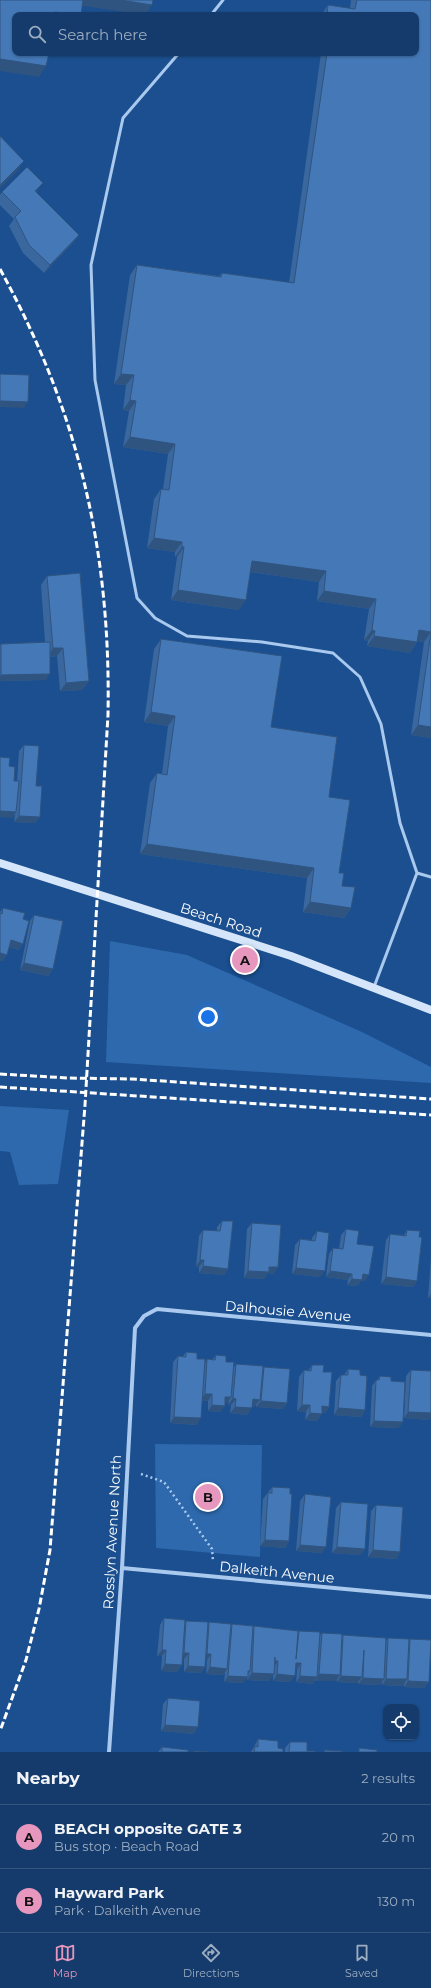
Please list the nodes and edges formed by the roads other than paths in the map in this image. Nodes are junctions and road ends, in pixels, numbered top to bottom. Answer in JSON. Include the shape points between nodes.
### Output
{"nodes":[{"id":1,"x":223,"y":0,"type":"edge"},
{"id":2,"x":213,"y":12,"type":"edge"},
{"id":3,"x":176,"y":56,"type":"edge"},
{"id":4,"x":0,"y":863,"type":"edge"},
{"id":5,"x":417,"y":873,"type":"junction"},
{"id":6,"x":431,"y":877,"type":"edge"},
{"id":7,"x":374,"y":988,"type":"junction"},
{"id":8,"x":431,"y":1010,"type":"edge"},
{"id":9,"x":144,"y":1316,"type":"joint"},
{"id":10,"x":431,"y":1335,"type":"edge"},
{"id":11,"x":122,"y":1568,"type":"junction"},
{"id":12,"x":431,"y":1597,"type":"edge"},
{"id":13,"x":109,"y":1752,"type":"edge"}],
"edges":[{"from":1,"to":2,"type":"lane"},
{"from":3,"to":5,"type":"lane","via":[[123,118],[91,265],[95,380],[137,598],[155,618],[187,636],[262,642],[333,653],[360,677],[381,724],[400,823]]},
{"from":4,"to":7,"type":"street","name":"Beach Road","via":[[291,956]]},
{"from":5,"to":6,"type":"lane"},
{"from":5,"to":7,"type":"lane"},
{"from":7,"to":8,"type":"street","name":"Beach Road"},
{"from":9,"to":10,"type":"street","name":"Dalhousie Avenue","via":[[158,1309]]},
{"from":9,"to":11,"type":"street","name":"Rosslyn Avenue North","via":[[135,1328]]},
{"from":11,"to":12,"type":"street","name":"Dalkeith Avenue"},
{"from":11,"to":13,"type":"street","name":"Rosslyn Avenue North"}]}
